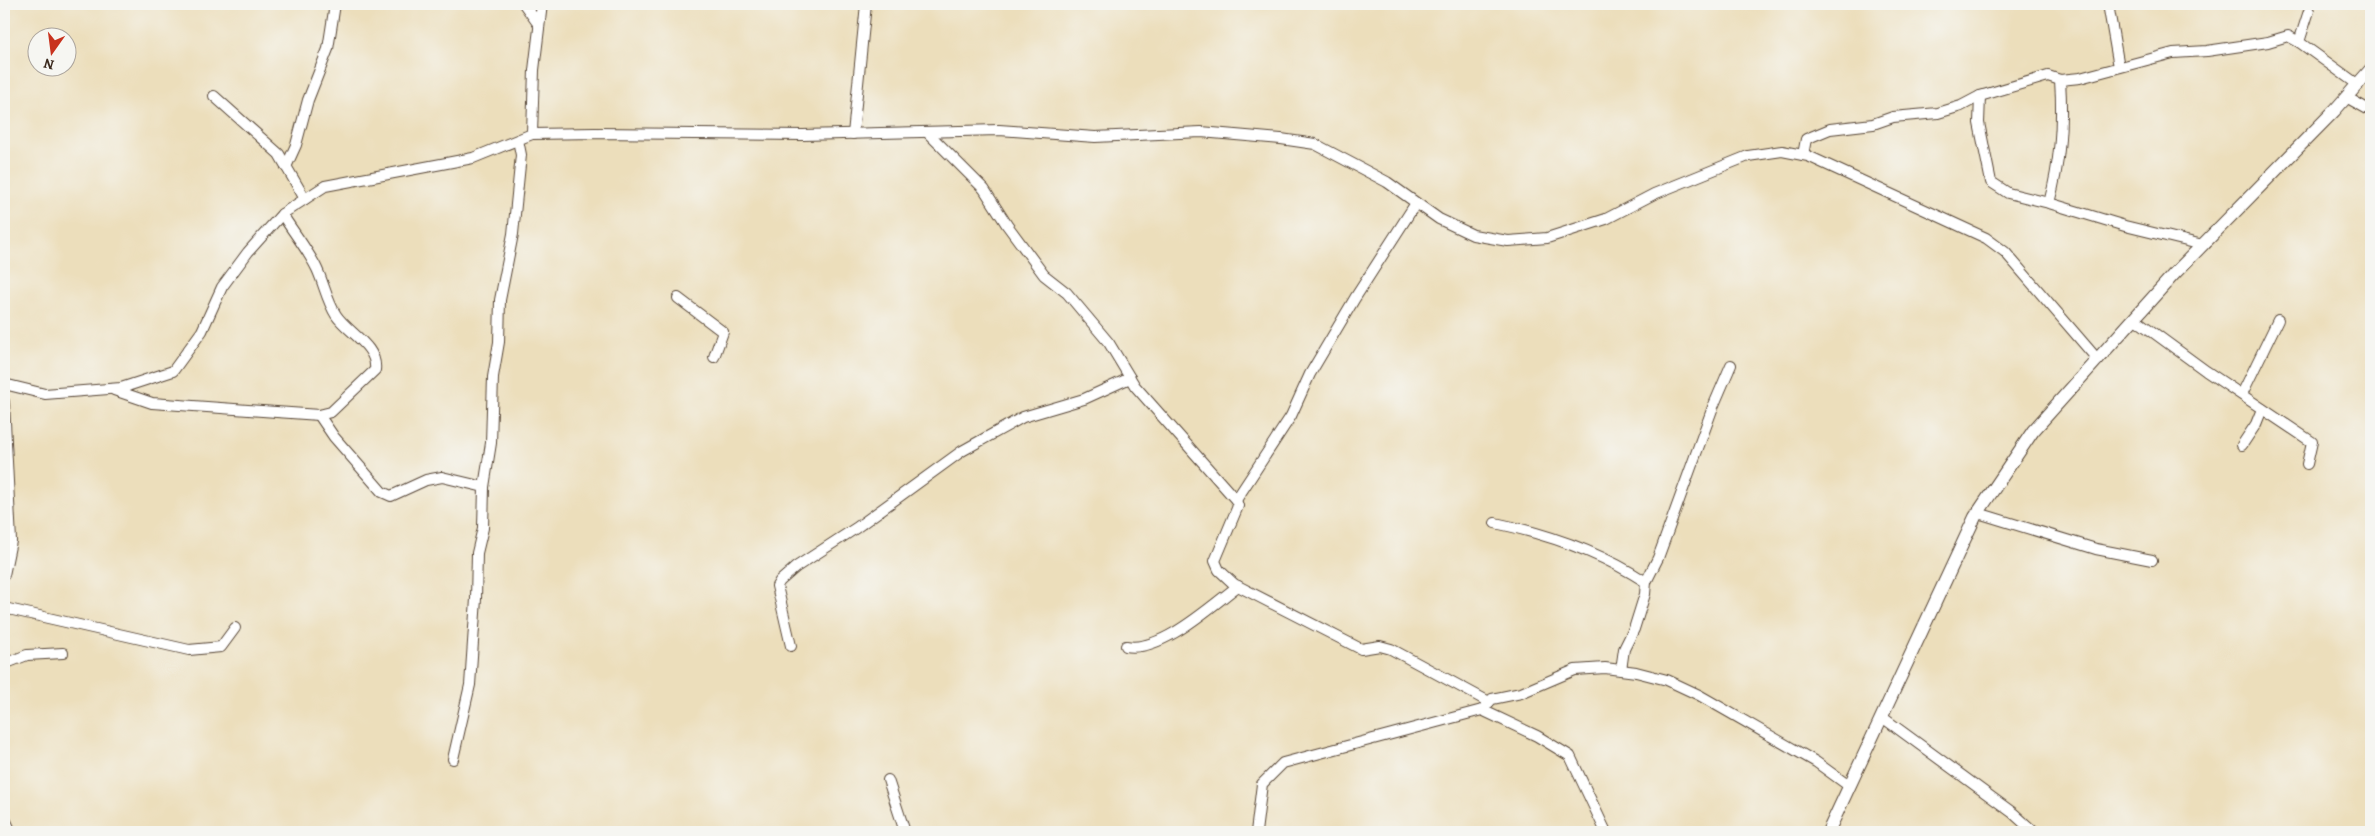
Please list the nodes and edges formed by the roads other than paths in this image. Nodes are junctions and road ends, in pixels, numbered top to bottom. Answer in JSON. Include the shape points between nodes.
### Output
{"nodes":[{"id":1,"x":335,"y":4,"type":"edge"},
{"id":2,"x":524,"y":4,"type":"edge"},
{"id":3,"x":542,"y":4,"type":"edge"},
{"id":4,"x":866,"y":4,"type":"edge"},
{"id":5,"x":2108,"y":4,"type":"edge"},
{"id":6,"x":2309,"y":11,"type":"dead end"},
{"id":7,"x":539,"y":25,"type":"junction"},
{"id":8,"x":2299,"y":42,"type":"junction"},
{"id":9,"x":2119,"y":67,"type":"junction"},
{"id":10,"x":2371,"y":68,"type":"edge"},
{"id":11,"x":2060,"y":80,"type":"junction"},
{"id":12,"x":2357,"y":84,"type":"junction"},
{"id":13,"x":214,"y":96,"type":"dead end"},
{"id":14,"x":1980,"y":96,"type":"junction"},
{"id":15,"x":2346,"y":97,"type":"junction"},
{"id":16,"x":2371,"y":111,"type":"edge"},
{"id":17,"x":927,"y":132,"type":"junction"},
{"id":18,"x":532,"y":134,"type":"junction"},
{"id":19,"x":853,"y":134,"type":"junction"},
{"id":20,"x":518,"y":140,"type":"junction"},
{"id":21,"x":1803,"y":155,"type":"junction"},
{"id":22,"x":286,"y":167,"type":"junction"},
{"id":23,"x":305,"y":199,"type":"junction"},
{"id":24,"x":1416,"y":203,"type":"junction"},
{"id":25,"x":2049,"y":203,"type":"junction"},
{"id":26,"x":282,"y":214,"type":"junction"},
{"id":27,"x":2203,"y":245,"type":"junction"},
{"id":28,"x":678,"y":298,"type":"dead end"},
{"id":29,"x":2135,"y":319,"type":"junction"},
{"id":30,"x":2278,"y":320,"type":"dead end"},
{"id":31,"x":714,"y":357,"type":"dead end"},
{"id":32,"x":2098,"y":360,"type":"junction"},
{"id":33,"x":1732,"y":365,"type":"dead end"},
{"id":34,"x":1130,"y":378,"type":"junction"},
{"id":35,"x":4,"y":384,"type":"edge"},
{"id":36,"x":111,"y":389,"type":"junction"},
{"id":37,"x":2242,"y":394,"type":"junction"},
{"id":38,"x":4,"y":402,"type":"edge"},
{"id":39,"x":2262,"y":409,"type":"junction"},
{"id":40,"x":319,"y":415,"type":"junction"},
{"id":41,"x":2242,"y":444,"type":"dead end"},
{"id":42,"x":2307,"y":464,"type":"dead end"},
{"id":43,"x":484,"y":487,"type":"junction"},
{"id":44,"x":1236,"y":500,"type":"junction"},
{"id":45,"x":1978,"y":513,"type":"junction"},
{"id":46,"x":1495,"y":523,"type":"dead end"},
{"id":47,"x":2152,"y":560,"type":"dead end"},
{"id":48,"x":4,"y":575,"type":"edge"},
{"id":49,"x":1646,"y":582,"type":"junction"},
{"id":50,"x":1238,"y":586,"type":"junction"},
{"id":51,"x":4,"y":608,"type":"edge"},
{"id":52,"x":235,"y":628,"type":"dead end"},
{"id":53,"x":791,"y":646,"type":"dead end"},
{"id":54,"x":1126,"y":646,"type":"dead end"},
{"id":55,"x":63,"y":653,"type":"dead end"},
{"id":56,"x":4,"y":664,"type":"edge"},
{"id":57,"x":1621,"y":670,"type":"junction"},
{"id":58,"x":1485,"y":706,"type":"junction"},
{"id":59,"x":1882,"y":717,"type":"junction"},
{"id":60,"x":453,"y":759,"type":"dead end"},
{"id":61,"x":888,"y":780,"type":"dead end"},
{"id":62,"x":1849,"y":786,"type":"junction"},
{"id":63,"x":4,"y":817,"type":"edge"},
{"id":64,"x":11,"y":832,"type":"edge"},
{"id":65,"x":905,"y":832,"type":"edge"},
{"id":66,"x":1256,"y":832,"type":"edge"},
{"id":67,"x":1606,"y":832,"type":"edge"},
{"id":68,"x":1828,"y":832,"type":"edge"},
{"id":69,"x":2034,"y":832,"type":"edge"}],
"edges":[{"from":1,"to":22,"type":"street","via":[[328,49]]},
{"from":2,"to":7,"type":"street"},
{"from":3,"to":7,"type":"street"},
{"from":4,"to":19,"type":"street"},
{"from":5,"to":9,"type":"street"},
{"from":6,"to":8,"type":"street"},
{"from":7,"to":18,"type":"street"},
{"from":8,"to":9,"type":"street","via":[[2288,36],[2268,42],[2173,53]]},
{"from":8,"to":12,"type":"street"},
{"from":9,"to":11,"type":"street"},
{"from":10,"to":12,"type":"street"},
{"from":11,"to":14,"type":"street","via":[[2048,76]]},
{"from":11,"to":25,"type":"street","via":[[2062,130],[2056,178]]},
{"from":12,"to":15,"type":"street"},
{"from":13,"to":22,"type":"street","via":[[279,154]]},
{"from":14,"to":21,"type":"street","via":[[1938,113],[1830,129],[1806,139]]},
{"from":14,"to":25,"type":"street","via":[[1979,122],[1991,182],[2008,193]]},
{"from":15,"to":16,"type":"street"},
{"from":15,"to":27,"type":"street"},
{"from":17,"to":19,"type":"street"},
{"from":17,"to":24,"type":"street","via":[[999,130],[1095,137],[1201,132],[1316,144],[1387,182]]},
{"from":17,"to":34,"type":"street","via":[[984,190],[1044,275],[1067,293],[1109,343]]},
{"from":18,"to":19,"type":"street"},
{"from":18,"to":20,"type":"street"},
{"from":20,"to":23,"type":"street","via":[[473,158],[325,186]]},
{"from":20,"to":43,"type":"street","via":[[520,155],[513,234],[500,300],[500,342],[493,377],[491,443]]},
{"from":21,"to":24,"type":"street","via":[[1782,151],[1748,156],[1654,194],[1606,219],[1547,238],[1508,241],[1472,236]]},
{"from":21,"to":32,"type":"street","via":[[1986,238],[2005,252]]},
{"from":22,"to":23,"type":"street"},
{"from":23,"to":26,"type":"street"},
{"from":24,"to":44,"type":"street","via":[[1310,374],[1291,416]]},
{"from":25,"to":27,"type":"street"},
{"from":26,"to":36,"type":"street","via":[[222,287],[202,330],[174,371]]},
{"from":26,"to":40,"type":"street","via":[[317,268],[337,316],[356,334],[376,364],[375,370],[330,412]]},
{"from":27,"to":29,"type":"street"},
{"from":28,"to":31,"type":"street","via":[[723,332]]},
{"from":29,"to":32,"type":"street"},
{"from":29,"to":37,"type":"street"},
{"from":30,"to":37,"type":"street"},
{"from":32,"to":45,"type":"street","via":[[2034,431]]},
{"from":33,"to":49,"type":"street"},
{"from":34,"to":44,"type":"street"},
{"from":34,"to":53,"type":"street","via":[[1084,399],[1023,417],[962,451],[856,528],[796,566],[777,586]]},
{"from":35,"to":36,"type":"street","via":[[45,394]]},
{"from":36,"to":40,"type":"street","via":[[152,403]]},
{"from":37,"to":39,"type":"street"},
{"from":38,"to":48,"type":"street","via":[[11,541]]},
{"from":39,"to":41,"type":"street"},
{"from":39,"to":42,"type":"street","via":[[2312,442]]},
{"from":40,"to":43,"type":"street","via":[[382,492],[391,496],[426,480],[442,477]]},
{"from":43,"to":60,"type":"street","via":[[470,686]]},
{"from":44,"to":50,"type":"street","via":[[1238,506],[1215,561],[1219,570]]},
{"from":45,"to":47,"type":"street","via":[[2096,550]]},
{"from":45,"to":59,"type":"street"},
{"from":46,"to":49,"type":"street","via":[[1556,538]]},
{"from":49,"to":57,"type":"street","via":[[1634,629],[1624,649]]},
{"from":50,"to":54,"type":"street","via":[[1185,626],[1152,643],[1136,648]]},
{"from":50,"to":58,"type":"street","via":[[1361,648],[1380,646],[1391,649]]},
{"from":51,"to":52,"type":"street","via":[[189,650],[221,647]]},
{"from":55,"to":56,"type":"street","via":[[27,655]]},
{"from":57,"to":58,"type":"street","via":[[1574,670],[1538,686],[1492,699]]},
{"from":57,"to":62,"type":"street","via":[[1667,680],[1699,694],[1816,762]]},
{"from":58,"to":66,"type":"street","via":[[1283,763],[1262,784]]},
{"from":58,"to":67,"type":"street","via":[[1570,756]]},
{"from":59,"to":62,"type":"street"},
{"from":59,"to":69,"type":"street"},
{"from":61,"to":65,"type":"street"},
{"from":62,"to":68,"type":"street"},
{"from":63,"to":64,"type":"street"}]}
